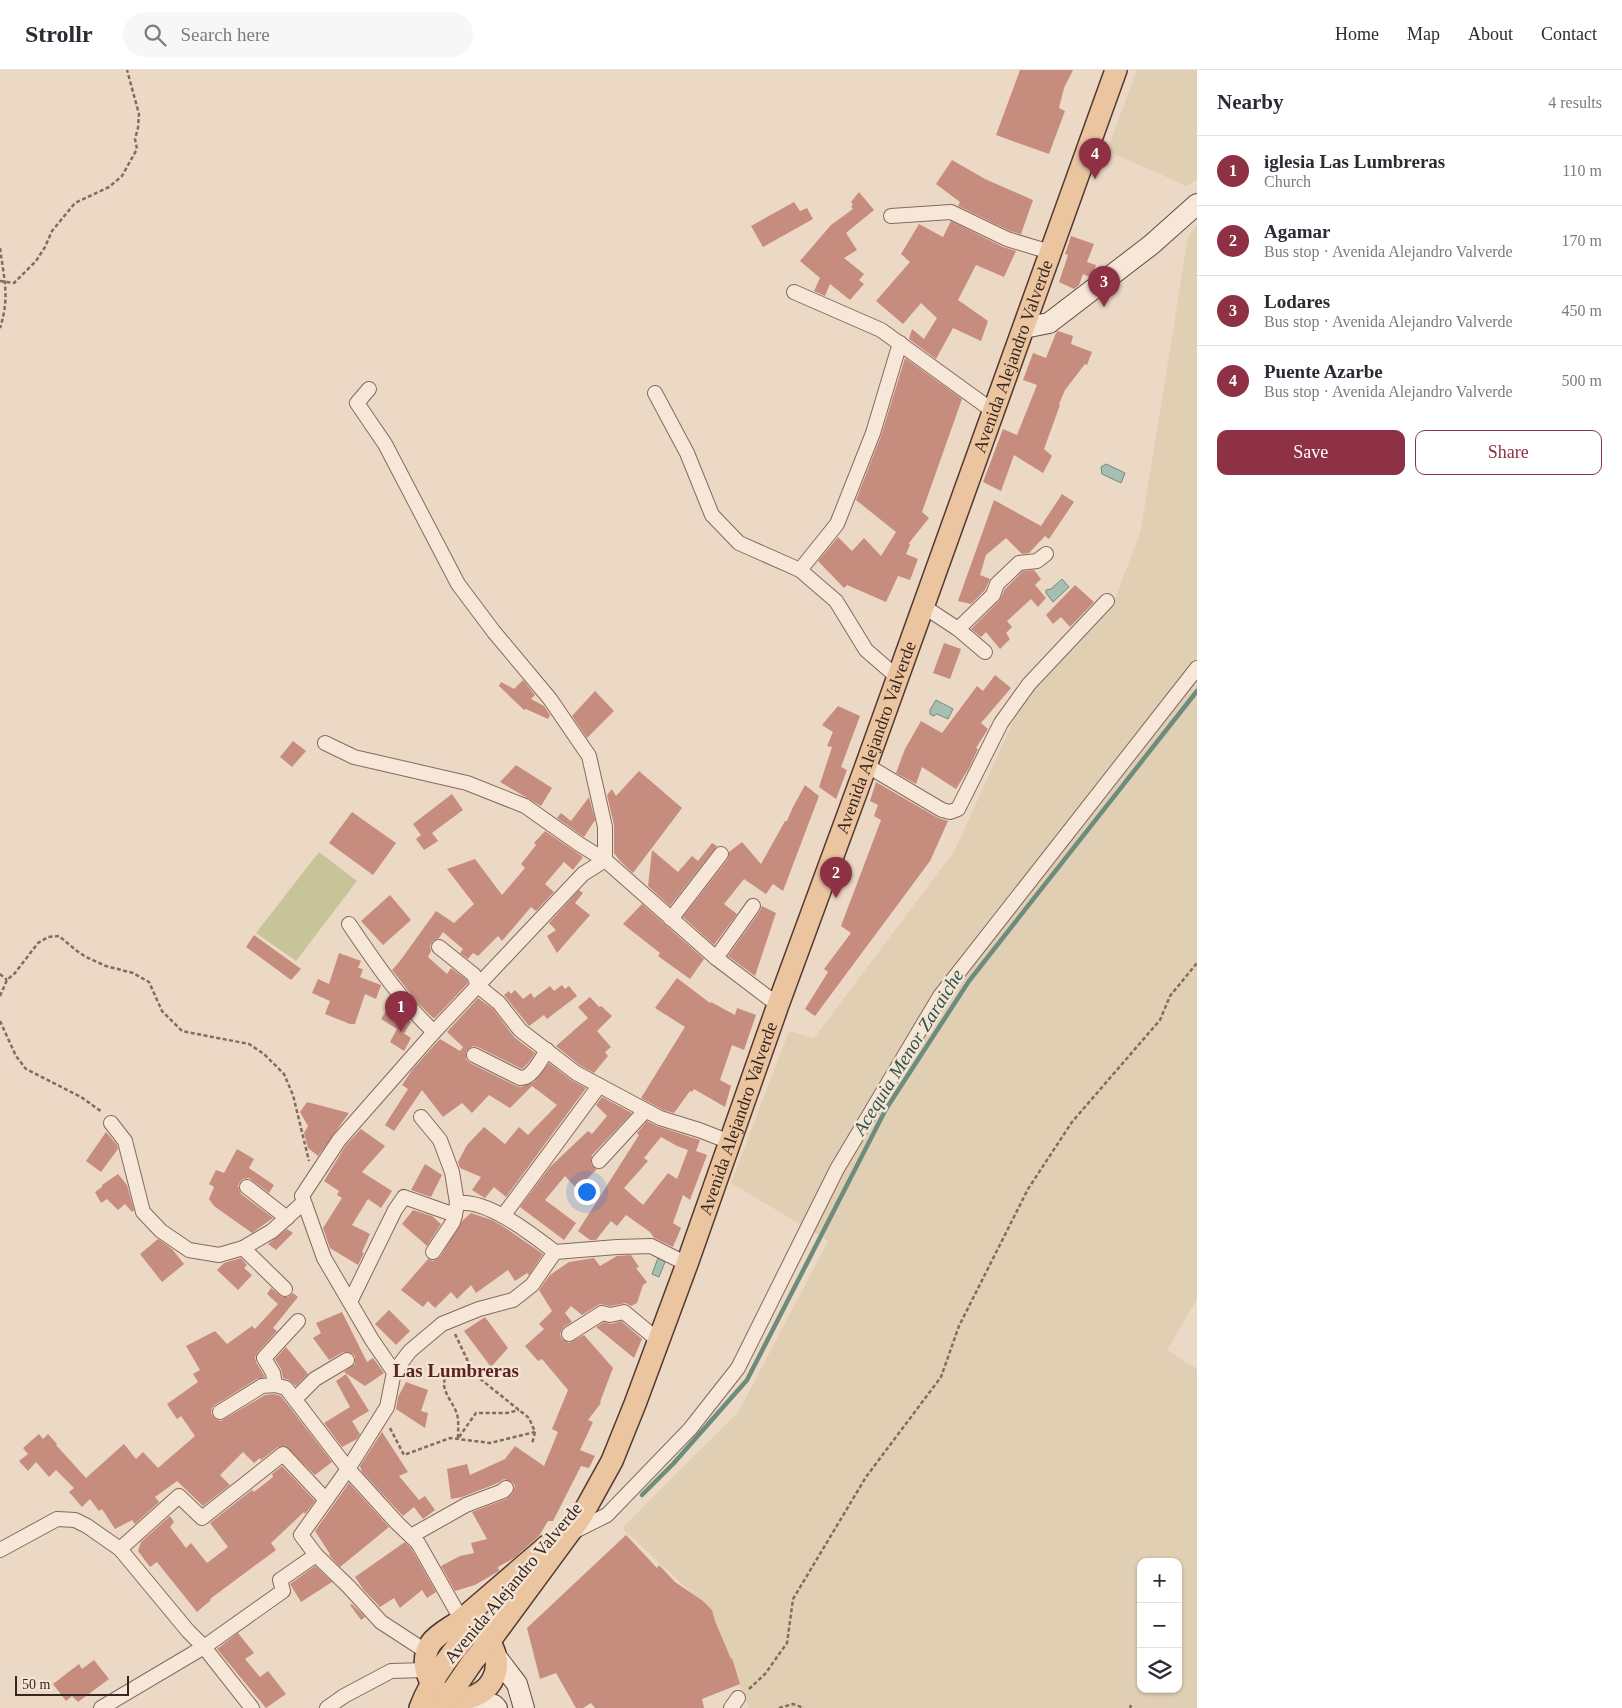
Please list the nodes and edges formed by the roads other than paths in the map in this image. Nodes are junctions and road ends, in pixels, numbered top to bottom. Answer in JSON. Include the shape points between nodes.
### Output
{"nodes":[{"id":1,"x":1116,"y":70,"type":"edge"},
{"id":2,"x":1197,"y":204,"type":"edge"},
{"id":3,"x":891,"y":216,"type":"dead end"},
{"id":4,"x":1050,"y":252,"type":"junction"},
{"id":5,"x":794,"y":292,"type":"dead end"},
{"id":6,"x":1024,"y":328,"type":"junction"},
{"id":7,"x":900,"y":343,"type":"junction"},
{"id":8,"x":369,"y":389,"type":"dead end"},
{"id":9,"x":654,"y":394,"type":"dead end"},
{"id":10,"x":993,"y":411,"type":"junction"},
{"id":11,"x":1046,"y":554,"type":"dead end"},
{"id":12,"x":800,"y":570,"type":"junction"},
{"id":13,"x":1107,"y":602,"type":"dead end"},
{"id":14,"x":922,"y":606,"type":"junction"},
{"id":15,"x":958,"y":629,"type":"junction"},
{"id":16,"x":985,"y":652,"type":"dead end"},
{"id":17,"x":1197,"y":668,"type":"edge"},
{"id":18,"x":897,"y":677,"type":"junction"},
{"id":19,"x":326,"y":743,"type":"dead end"},
{"id":20,"x":866,"y":765,"type":"junction"},
{"id":21,"x":722,"y":854,"type":"dead end"},
{"id":22,"x":606,"y":860,"type":"junction"},
{"id":23,"x":753,"y":906,"type":"dead end"},
{"id":24,"x":671,"y":919,"type":"junction"},
{"id":25,"x":349,"y":924,"type":"dead end"},
{"id":26,"x":439,"y":947,"type":"dead end"},
{"id":27,"x":716,"y":958,"type":"junction"},
{"id":28,"x":478,"y":986,"type":"junction"},
{"id":29,"x":778,"y":1005,"type":"junction"},
{"id":30,"x":434,"y":1032,"type":"junction"},
{"id":31,"x":547,"y":1050,"type":"junction"},
{"id":32,"x":474,"y":1055,"type":"dead end"},
{"id":33,"x":599,"y":1086,"type":"junction"},
{"id":34,"x":645,"y":1110,"type":"junction"},
{"id":35,"x":422,"y":1117,"type":"dead end"},
{"id":36,"x":111,"y":1123,"type":"road end"},
{"id":37,"x":730,"y":1142,"type":"junction"},
{"id":38,"x":599,"y":1161,"type":"dead end"},
{"id":39,"x":247,"y":1187,"type":"dead end"},
{"id":40,"x":304,"y":1202,"type":"junction"},
{"id":41,"x":456,"y":1209,"type":"junction"},
{"id":42,"x":503,"y":1216,"type":"junction"},
{"id":43,"x":287,"y":1218,"type":"junction"},
{"id":44,"x":243,"y":1248,"type":"junction"},
{"id":45,"x":432,"y":1252,"type":"dead end"},
{"id":46,"x":555,"y":1252,"type":"junction"},
{"id":47,"x":687,"y":1264,"type":"junction"},
{"id":48,"x":285,"y":1289,"type":"dead end"},
{"id":49,"x":350,"y":1302,"type":"junction"},
{"id":50,"x":298,"y":1321,"type":"dead end"},
{"id":51,"x":569,"y":1334,"type":"dead end"},
{"id":52,"x":659,"y":1341,"type":"junction"},
{"id":53,"x":347,"y":1360,"type":"dead end"},
{"id":54,"x":394,"y":1372,"type":"junction"},
{"id":55,"x":275,"y":1385,"type":"junction"},
{"id":56,"x":295,"y":1399,"type":"junction"},
{"id":57,"x":220,"y":1412,"type":"dead end"},
{"id":58,"x":612,"y":1461,"type":"junction"},
{"id":59,"x":348,"y":1469,"type":"junction"},
{"id":60,"x":506,"y":1488,"type":"dead end"},
{"id":61,"x":326,"y":1500,"type":"junction"},
{"id":62,"x":568,"y":1534,"type":"junction"},
{"id":63,"x":411,"y":1536,"type":"junction"},
{"id":64,"x":120,"y":1549,"type":"junction"},
{"id":65,"x":0,"y":1550,"type":"edge"},
{"id":66,"x":316,"y":1555,"type":"junction"},
{"id":67,"x":460,"y":1626,"type":"junction"},
{"id":68,"x":204,"y":1647,"type":"junction"},
{"id":69,"x":492,"y":1648,"type":"junction"},
{"id":70,"x":428,"y":1668,"type":"junction"},
{"id":71,"x":452,"y":1701,"type":"edge"},
{"id":72,"x":101,"y":1708,"type":"edge"},
{"id":73,"x":252,"y":1708,"type":"edge"},
{"id":74,"x":327,"y":1708,"type":"edge"},
{"id":75,"x":420,"y":1708,"type":"edge"},
{"id":76,"x":497,"y":1708,"type":"edge"},
{"id":77,"x":524,"y":1708,"type":"edge"}],
"edges":[{"from":1,"to":4,"type":"main road","name":"Avenida Alejandro Valverde"},
{"from":2,"to":6,"type":"main road","via":[[1151,245],[1049,323]]},
{"from":3,"to":4,"type":"street","via":[[951,212],[1007,239]]},
{"from":4,"to":6,"type":"main road","name":"Avenida Alejandro Valverde"},
{"from":5,"to":7,"type":"street","via":[[881,330]]},
{"from":6,"to":10,"type":"main road","name":"Avenida Alejandro Valverde"},
{"from":7,"to":10,"type":"street"},
{"from":7,"to":12,"type":"street","via":[[873,433],[837,524]]},
{"from":8,"to":22,"type":"street","via":[[357,403],[385,444],[458,584],[550,698],[589,756],[606,827]]},
{"from":9,"to":12,"type":"street","via":[[687,453],[712,515],[739,543]]},
{"from":10,"to":14,"type":"main road","name":"Avenida Alejandro Valverde"},
{"from":11,"to":15,"type":"street","via":[[1036,561],[1019,563],[998,584],[993,595]]},
{"from":12,"to":18,"type":"street","via":[[836,601],[866,650]]},
{"from":13,"to":20,"type":"street","via":[[1029,684],[1000,723],[958,809],[942,810]]},
{"from":14,"to":15,"type":"street"},
{"from":14,"to":18,"type":"main road","name":"Avenida Alejandro Valverde"},
{"from":15,"to":16,"type":"street"},
{"from":17,"to":62,"type":"street","via":[[940,996],[837,1169],[738,1368],[690,1428],[607,1515]]},
{"from":18,"to":20,"type":"main road","name":"Avenida Alejandro Valverde"},
{"from":19,"to":22,"type":"street","via":[[354,757],[467,783],[525,806]]},
{"from":20,"to":29,"type":"main road","name":"Avenida Alejandro Valverde"},
{"from":21,"to":24,"type":"street"},
{"from":22,"to":24,"type":"street"},
{"from":22,"to":28,"type":"street","via":[[583,874]]},
{"from":23,"to":27,"type":"street"},
{"from":24,"to":27,"type":"street"},
{"from":25,"to":30,"type":"street","via":[[415,1013]]},
{"from":26,"to":28,"type":"street","via":[[474,975]]},
{"from":27,"to":29,"type":"street"},
{"from":28,"to":30,"type":"street"},
{"from":28,"to":31,"type":"street","via":[[499,1004],[520,1030]]},
{"from":29,"to":37,"type":"main road","name":"Avenida Alejandro Valverde"},
{"from":30,"to":40,"type":"street","via":[[339,1140],[302,1196]]},
{"from":31,"to":32,"type":"street","via":[[525,1079]]},
{"from":31,"to":33,"type":"street"},
{"from":33,"to":34,"type":"street"},
{"from":33,"to":42,"type":"street"},
{"from":34,"to":37,"type":"street"},
{"from":34,"to":38,"type":"street"},
{"from":35,"to":41,"type":"street","via":[[440,1140],[452,1172]]},
{"from":36,"to":44,"type":"street","via":[[125,1141],[143,1212],[161,1231],[189,1250],[219,1255]]},
{"from":37,"to":47,"type":"main road","name":"Avenida Alejandro Valverde"},
{"from":39,"to":43,"type":"street"},
{"from":40,"to":43,"type":"street"},
{"from":40,"to":49,"type":"street","via":[[324,1258]]},
{"from":41,"to":42,"type":"street","via":[[465,1202]]},
{"from":41,"to":45,"type":"street","via":[[453,1222]]},
{"from":41,"to":49,"type":"street","via":[[404,1197]]},
{"from":42,"to":46,"type":"street"},
{"from":43,"to":44,"type":"street"},
{"from":44,"to":48,"type":"street"},
{"from":46,"to":47,"type":"street","via":[[651,1246]]},
{"from":46,"to":54,"type":"street","via":[[532,1285],[513,1300],[442,1324],[410,1351]]},
{"from":47,"to":52,"type":"main road","name":"Avenida Alejandro Valverde"},
{"from":49,"to":54,"type":"street"},
{"from":50,"to":55,"type":"street","via":[[264,1358],[273,1372]]},
{"from":51,"to":52,"type":"street","via":[[602,1313],[624,1312]]},
{"from":52,"to":58,"type":"main road","name":"Avenida Alejandro Valverde"},
{"from":53,"to":56,"type":"street","via":[[315,1379]]},
{"from":54,"to":59,"type":"street","via":[[387,1407]]},
{"from":55,"to":56,"type":"street","via":[[286,1388]]},
{"from":55,"to":57,"type":"street","via":[[262,1386]]},
{"from":56,"to":59,"type":"street"},
{"from":58,"to":62,"type":"main road","name":"Avenida Alejandro Valverde"},
{"from":58,"to":67,"type":"main road","name":"Avenida Alejandro Valverde","via":[[548,1545]]},
{"from":59,"to":61,"type":"street"},
{"from":59,"to":63,"type":"street"},
{"from":60,"to":63,"type":"street","via":[[466,1505]]},
{"from":61,"to":64,"type":"street","via":[[283,1454],[202,1518],[179,1496]]},
{"from":61,"to":66,"type":"street","via":[[301,1535]]},
{"from":62,"to":69,"type":"main road","name":"Avenida Alejandro Valverde"},
{"from":63,"to":67,"type":"street","via":[[418,1543]]},
{"from":64,"to":65,"type":"street","via":[[75,1520],[57,1519]]},
{"from":64,"to":68,"type":"street"},
{"from":66,"to":68,"type":"street","via":[[280,1580],[282,1591]]},
{"from":66,"to":70,"type":"street"},
{"from":67,"to":69,"type":"main road","via":[[481,1634]]},
{"from":67,"to":70,"type":"main road","name":"Avenida Alejandro Valverde"},
{"from":67,"to":70,"type":"main road","via":[[432,1643]]},
{"from":68,"to":72,"type":"street"},
{"from":68,"to":73,"type":"street"},
{"from":69,"to":71,"type":"main road","name":"Avenida Alejandro Valverde","via":[[473,1661]]},
{"from":69,"to":77,"type":"main road","via":[[517,1684]]},
{"from":70,"to":71,"type":"main road","via":[[439,1692]]},
{"from":70,"to":74,"type":"street","via":[[391,1671]]},
{"from":70,"to":75,"type":"main road","name":"Avenida Alejandro Valverde"},
{"from":71,"to":76,"type":"main road","via":[[494,1705]]}]}
